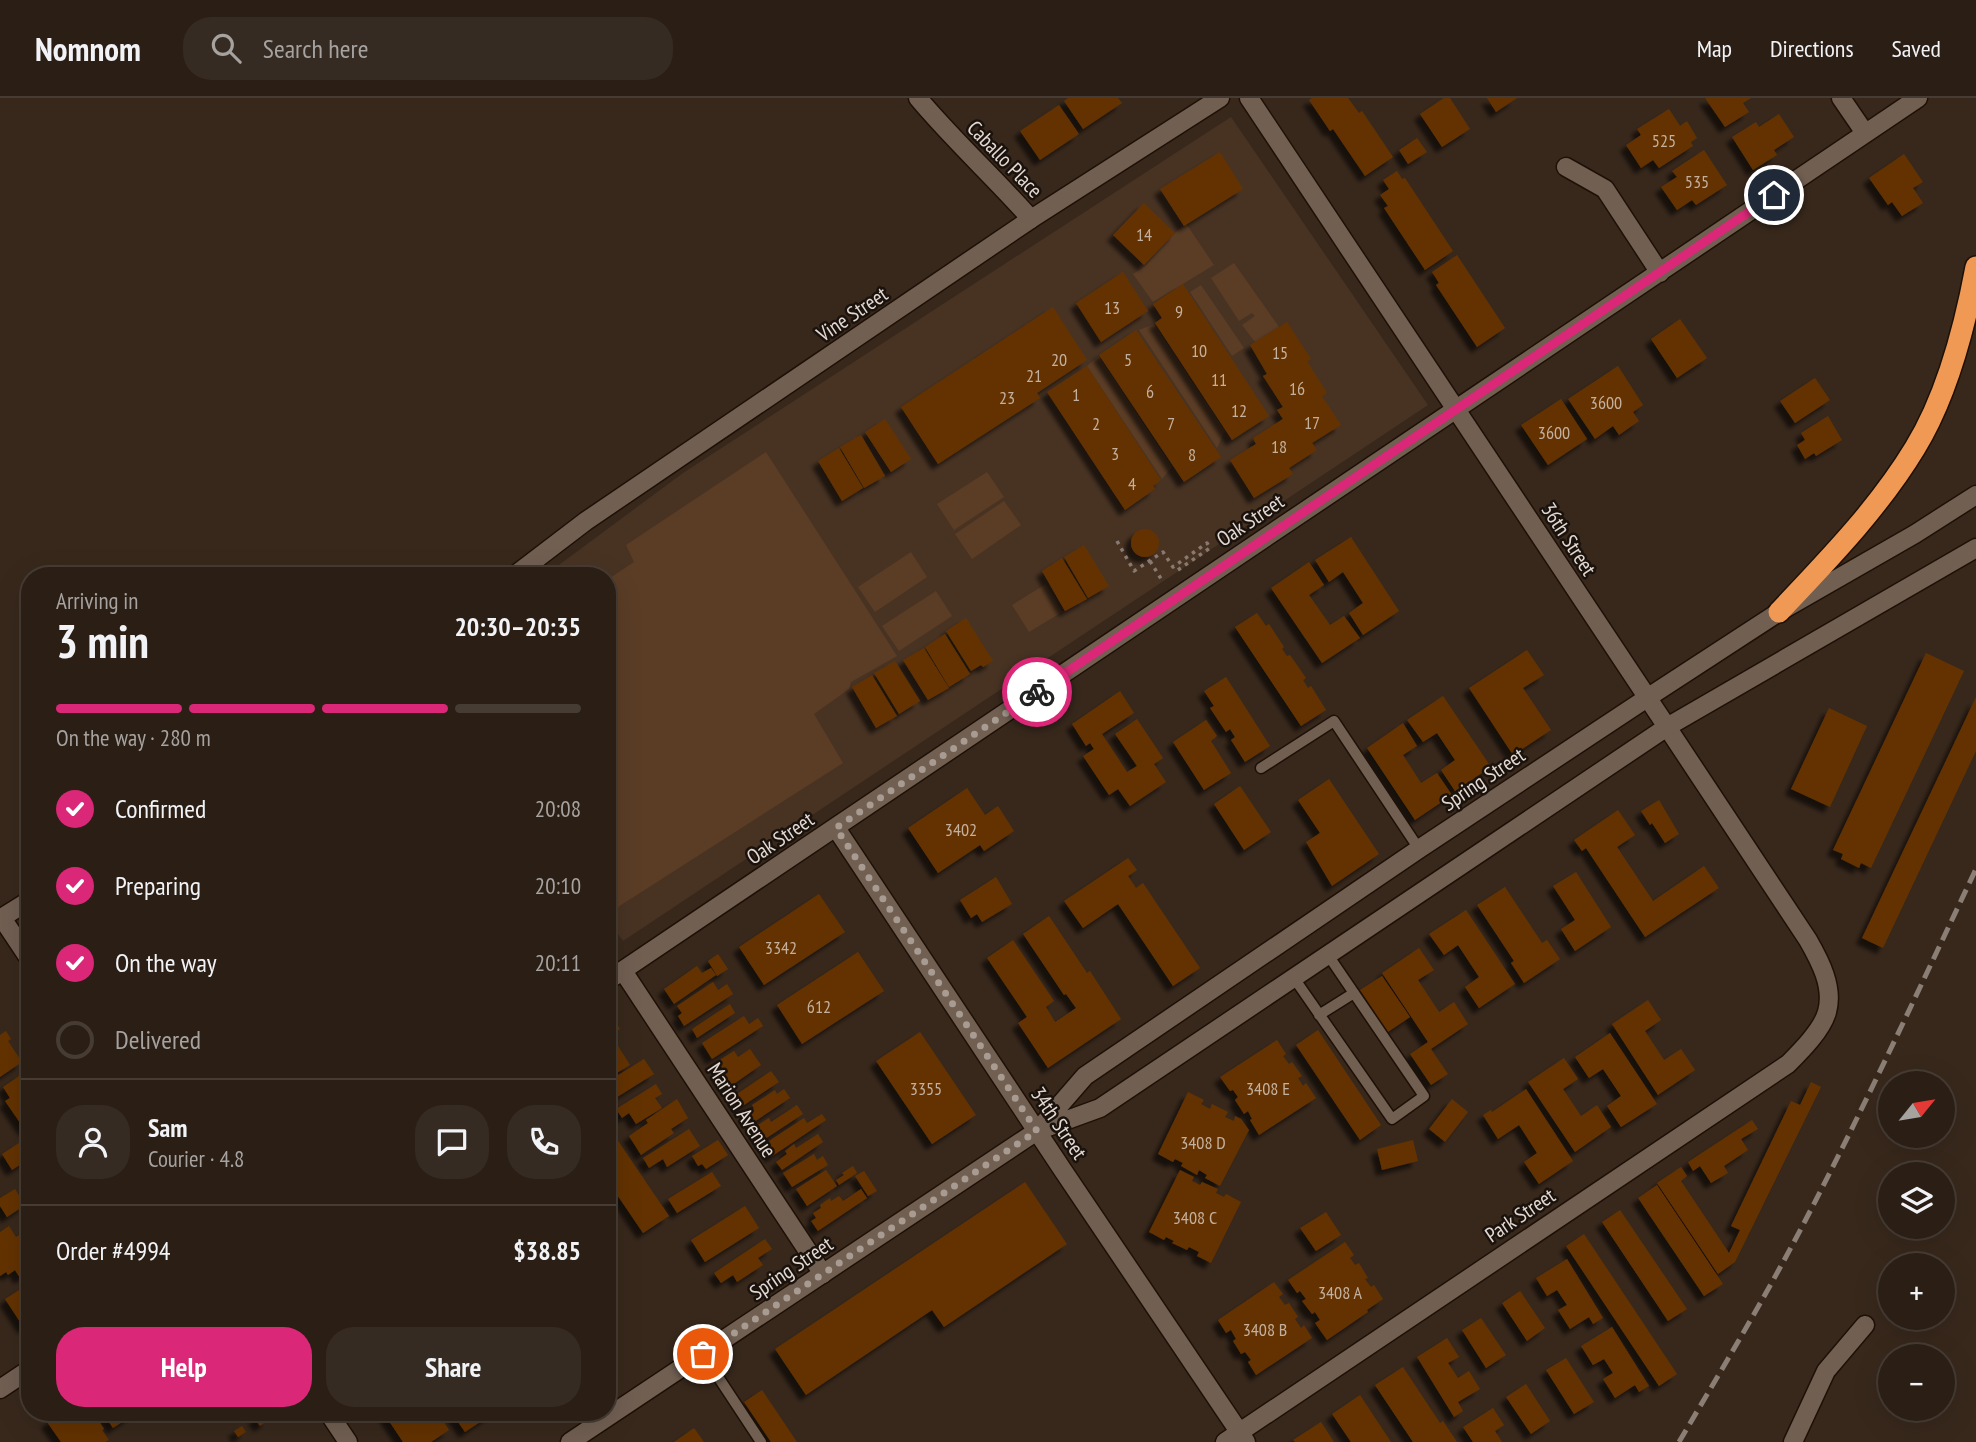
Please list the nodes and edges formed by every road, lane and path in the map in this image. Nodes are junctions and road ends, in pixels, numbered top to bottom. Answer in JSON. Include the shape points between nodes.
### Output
{"nodes":[{"id":1,"x":918,"y":98,"type":"edge"},
{"id":2,"x":1220,"y":98,"type":"edge"},
{"id":3,"x":1250,"y":98,"type":"edge"},
{"id":4,"x":1841,"y":98,"type":"edge"},
{"id":5,"x":1918,"y":98,"type":"edge"},
{"id":6,"x":1865,"y":133,"type":"junction"},
{"id":7,"x":1566,"y":167,"type":"dead end"},
{"id":8,"x":1031,"y":219,"type":"junction"},
{"id":9,"x":1976,"y":267,"type":"edge"},
{"id":10,"x":1660,"y":273,"type":"junction"},
{"id":11,"x":1455,"y":409,"type":"junction"},
{"id":12,"x":1976,"y":495,"type":"edge"},
{"id":13,"x":1117,"y":541,"type":"dead end"},
{"id":14,"x":1976,"y":548,"type":"edge"},
{"id":15,"x":1150,"y":561,"type":"junction"},
{"id":16,"x":526,"y":567,"type":"edge"},
{"id":17,"x":1175,"y":572,"type":"dead end"},
{"id":18,"x":1163,"y":582,"type":"dead end"},
{"id":19,"x":1779,"y":612,"type":"junction"},
{"id":20,"x":1647,"y":698,"type":"junction"},
{"id":21,"x":1667,"y":727,"type":"junction"},
{"id":22,"x":1261,"y":768,"type":"dead end"},
{"id":23,"x":836,"y":828,"type":"junction"},
{"id":24,"x":1419,"y":849,"type":"junction"},
{"id":25,"x":21,"y":906,"type":"edge"},
{"id":26,"x":1,"y":919,"type":"edge"},
{"id":27,"x":21,"y":947,"type":"edge"},
{"id":28,"x":1328,"y":955,"type":"junction"},
{"id":29,"x":623,"y":971,"type":"junction"},
{"id":30,"x":616,"y":975,"type":"edge"},
{"id":31,"x":1294,"y":978,"type":"junction"},
{"id":32,"x":1354,"y":993,"type":"junction"},
{"id":33,"x":1827,"y":1013,"type":"joint"},
{"id":34,"x":1319,"y":1015,"type":"junction"},
{"id":35,"x":1037,"y":1131,"type":"junction"},
{"id":36,"x":823,"y":1274,"type":"junction"},
{"id":37,"x":1865,"y":1325,"type":"dead end"},
{"id":38,"x":703,"y":1354,"type":"junction"},
{"id":39,"x":21,"y":1375,"type":"edge"},
{"id":40,"x":0,"y":1389,"type":"edge"},
{"id":41,"x":616,"y":1412,"type":"edge"},
{"id":42,"x":334,"y":1421,"type":"edge"},
{"id":43,"x":602,"y":1421,"type":"edge"},
{"id":44,"x":1237,"y":1438,"type":"edge"},
{"id":45,"x":348,"y":1442,"type":"edge"},
{"id":46,"x":570,"y":1442,"type":"edge"},
{"id":47,"x":761,"y":1442,"type":"edge"},
{"id":48,"x":1793,"y":1442,"type":"edge"}],
"edges":[{"from":1,"to":8,"type":"street","name":"Caballo Place"},
{"from":2,"to":8,"type":"street","name":"Vine Street"},
{"from":3,"to":11,"type":"street","name":"36th Street"},
{"from":4,"to":6,"type":"street"},
{"from":5,"to":6,"type":"street","name":"Oak Street"},
{"from":6,"to":10,"type":"street","name":"Oak Street"},
{"from":7,"to":10,"type":"street","via":[[1605,188]]},
{"from":8,"to":16,"type":"street","name":"Vine Street","via":[[586,521]]},
{"from":9,"to":19,"type":"highway","via":[[1946,384],[1916,446],[1845,542]]},
{"from":10,"to":11,"type":"street","name":"Oak Street"},
{"from":11,"to":20,"type":"street","name":"36th Street"},
{"from":11,"to":23,"type":"street","name":"Oak Street"},
{"from":12,"to":19,"type":"street","name":"Spring Street"},
{"from":13,"to":15,"type":"path","via":[[1134,571]]},
{"from":14,"to":21,"type":"street","name":"Spring Street"},
{"from":15,"to":17,"type":"path","via":[[1163,552],[1173,567],[1207,543],[1210,548]]},
{"from":15,"to":18,"type":"path"},
{"from":19,"to":20,"type":"street","name":"Spring Street"},
{"from":20,"to":21,"type":"street","name":"36th Street"},
{"from":20,"to":24,"type":"street","name":"Spring Street"},
{"from":21,"to":28,"type":"street","name":"Spring Street"},
{"from":21,"to":33,"type":"street","name":"36th Street","via":[[1822,964]]},
{"from":22,"to":24,"type":"lane","via":[[1334,721]]},
{"from":23,"to":29,"type":"street","name":"Oak Street"},
{"from":23,"to":35,"type":"street","name":"34th Street"},
{"from":24,"to":35,"type":"street","name":"Spring Street","via":[[1085,1076]]},
{"from":25,"to":26,"type":"street"},
{"from":26,"to":27,"type":"street"},
{"from":28,"to":31,"type":"street","name":"Spring Street"},
{"from":28,"to":32,"type":"lane"},
{"from":29,"to":30,"type":"street","name":"Oak Street"},
{"from":29,"to":36,"type":"street","name":"Marion Avenue"},
{"from":31,"to":34,"type":"lane"},
{"from":31,"to":35,"type":"street","name":"Spring Street","via":[[1100,1108]]},
{"from":32,"to":34,"type":"lane"},
{"from":32,"to":34,"type":"lane","via":[[1424,1096],[1392,1119]]},
{"from":33,"to":44,"type":"street","name":"Park Street","via":[[1810,1042],[1788,1064]]},
{"from":35,"to":36,"type":"street","name":"Spring Street"},
{"from":35,"to":44,"type":"street","name":"34th Street"},
{"from":36,"to":38,"type":"street","name":"Spring Street"},
{"from":37,"to":48,"type":"street","via":[[1826,1371]]},
{"from":38,"to":41,"type":"street","name":"Spring Street"},
{"from":38,"to":47,"type":"lane"},
{"from":39,"to":40,"type":"street"},
{"from":42,"to":45,"type":"street"},
{"from":43,"to":46,"type":"street","name":"Spring Street"}]}
